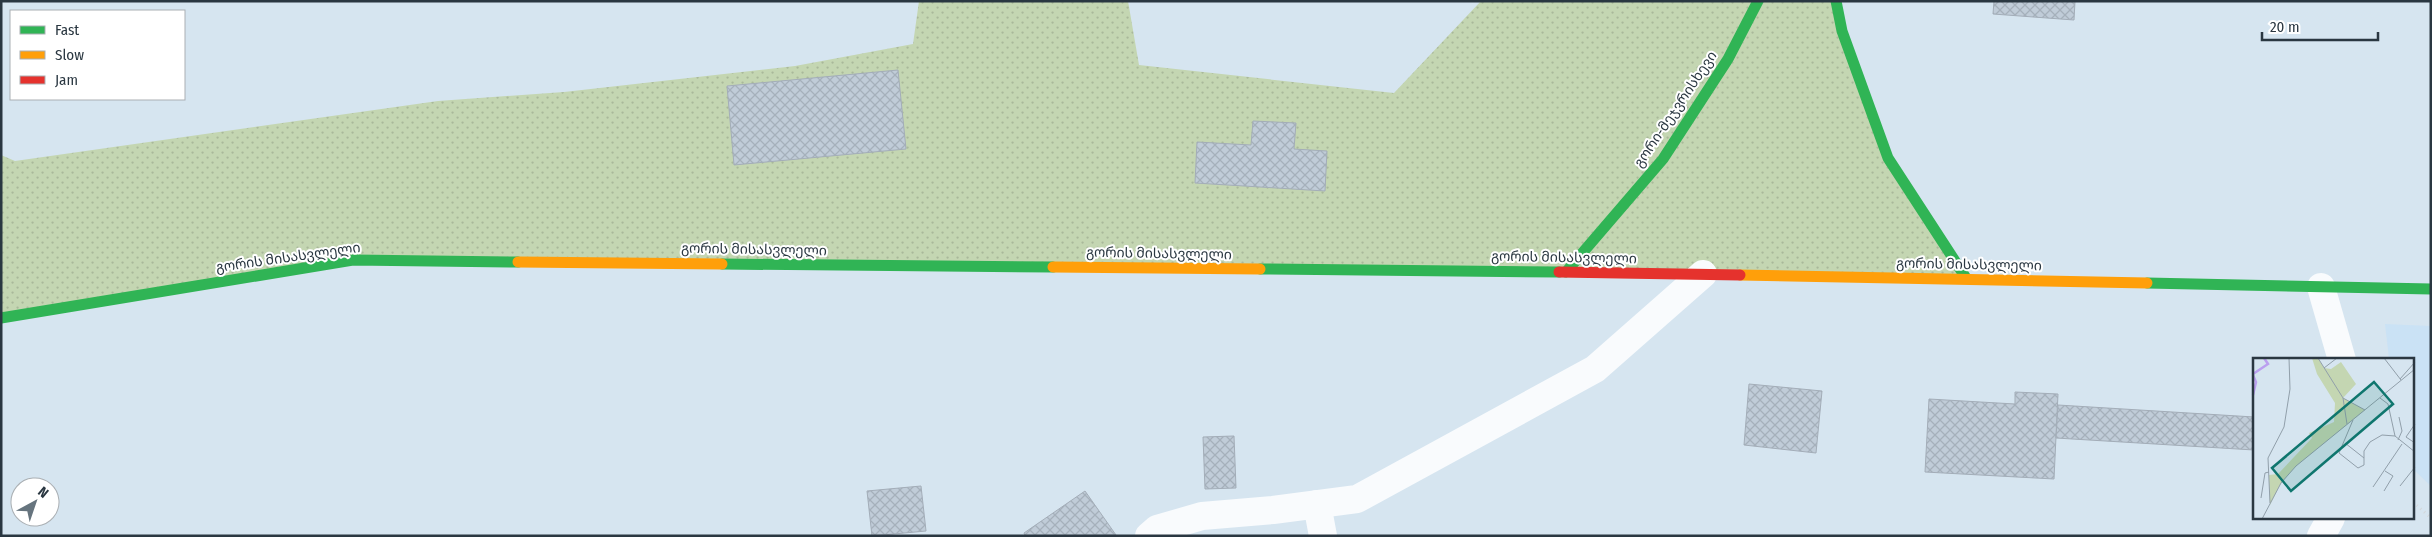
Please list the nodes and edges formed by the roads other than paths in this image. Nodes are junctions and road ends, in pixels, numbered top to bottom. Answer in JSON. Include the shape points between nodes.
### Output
{"nodes":[{"id":1,"x":1758,"y":1,"type":"edge"},
{"id":2,"x":1836,"y":1,"type":"edge"},
{"id":3,"x":1566,"y":272,"type":"junction"},
{"id":4,"x":1703,"y":274,"type":"junction"},
{"id":5,"x":1966,"y":278,"type":"junction"},
{"id":6,"x":2321,"y":287,"type":"junction"},
{"id":7,"x":2431,"y":289,"type":"edge"},
{"id":8,"x":1,"y":318,"type":"edge"},
{"id":9,"x":2341,"y":358,"type":"edge"},
{"id":10,"x":1317,"y":504,"type":"junction"},
{"id":11,"x":2330,"y":520,"type":"edge"},
{"id":12,"x":1149,"y":536,"type":"edge"},
{"id":13,"x":1322,"y":536,"type":"edge"},
{"id":14,"x":2321,"y":536,"type":"edge"}],
"edges":[{"from":1,"to":3,"type":"main road","name":"გორი-მეჯვრისხევი","via":[[1728,59],[1663,159]]},
{"from":2,"to":5,"type":"main road","via":[[1842,31],[1888,158]]},
{"from":3,"to":4,"type":"main road","name":"გორის მისასვლელი"},
{"from":3,"to":8,"type":"main road","name":"გორის მისასვლელი","via":[[354,260]]},
{"from":4,"to":5,"type":"main road","name":"გორის მისასვლელი"},
{"from":4,"to":10,"type":"street","via":[[1595,369],[1357,499]]},
{"from":5,"to":6,"type":"main road","name":"გორის მისასვლელი"},
{"from":6,"to":7,"type":"main road","name":"გორის მისასვლელი"},
{"from":6,"to":9,"type":"street"},
{"from":10,"to":12,"type":"street","via":[[1202,516],[1156,529]]},
{"from":10,"to":13,"type":"street"},
{"from":11,"to":14,"type":"street"}]}
